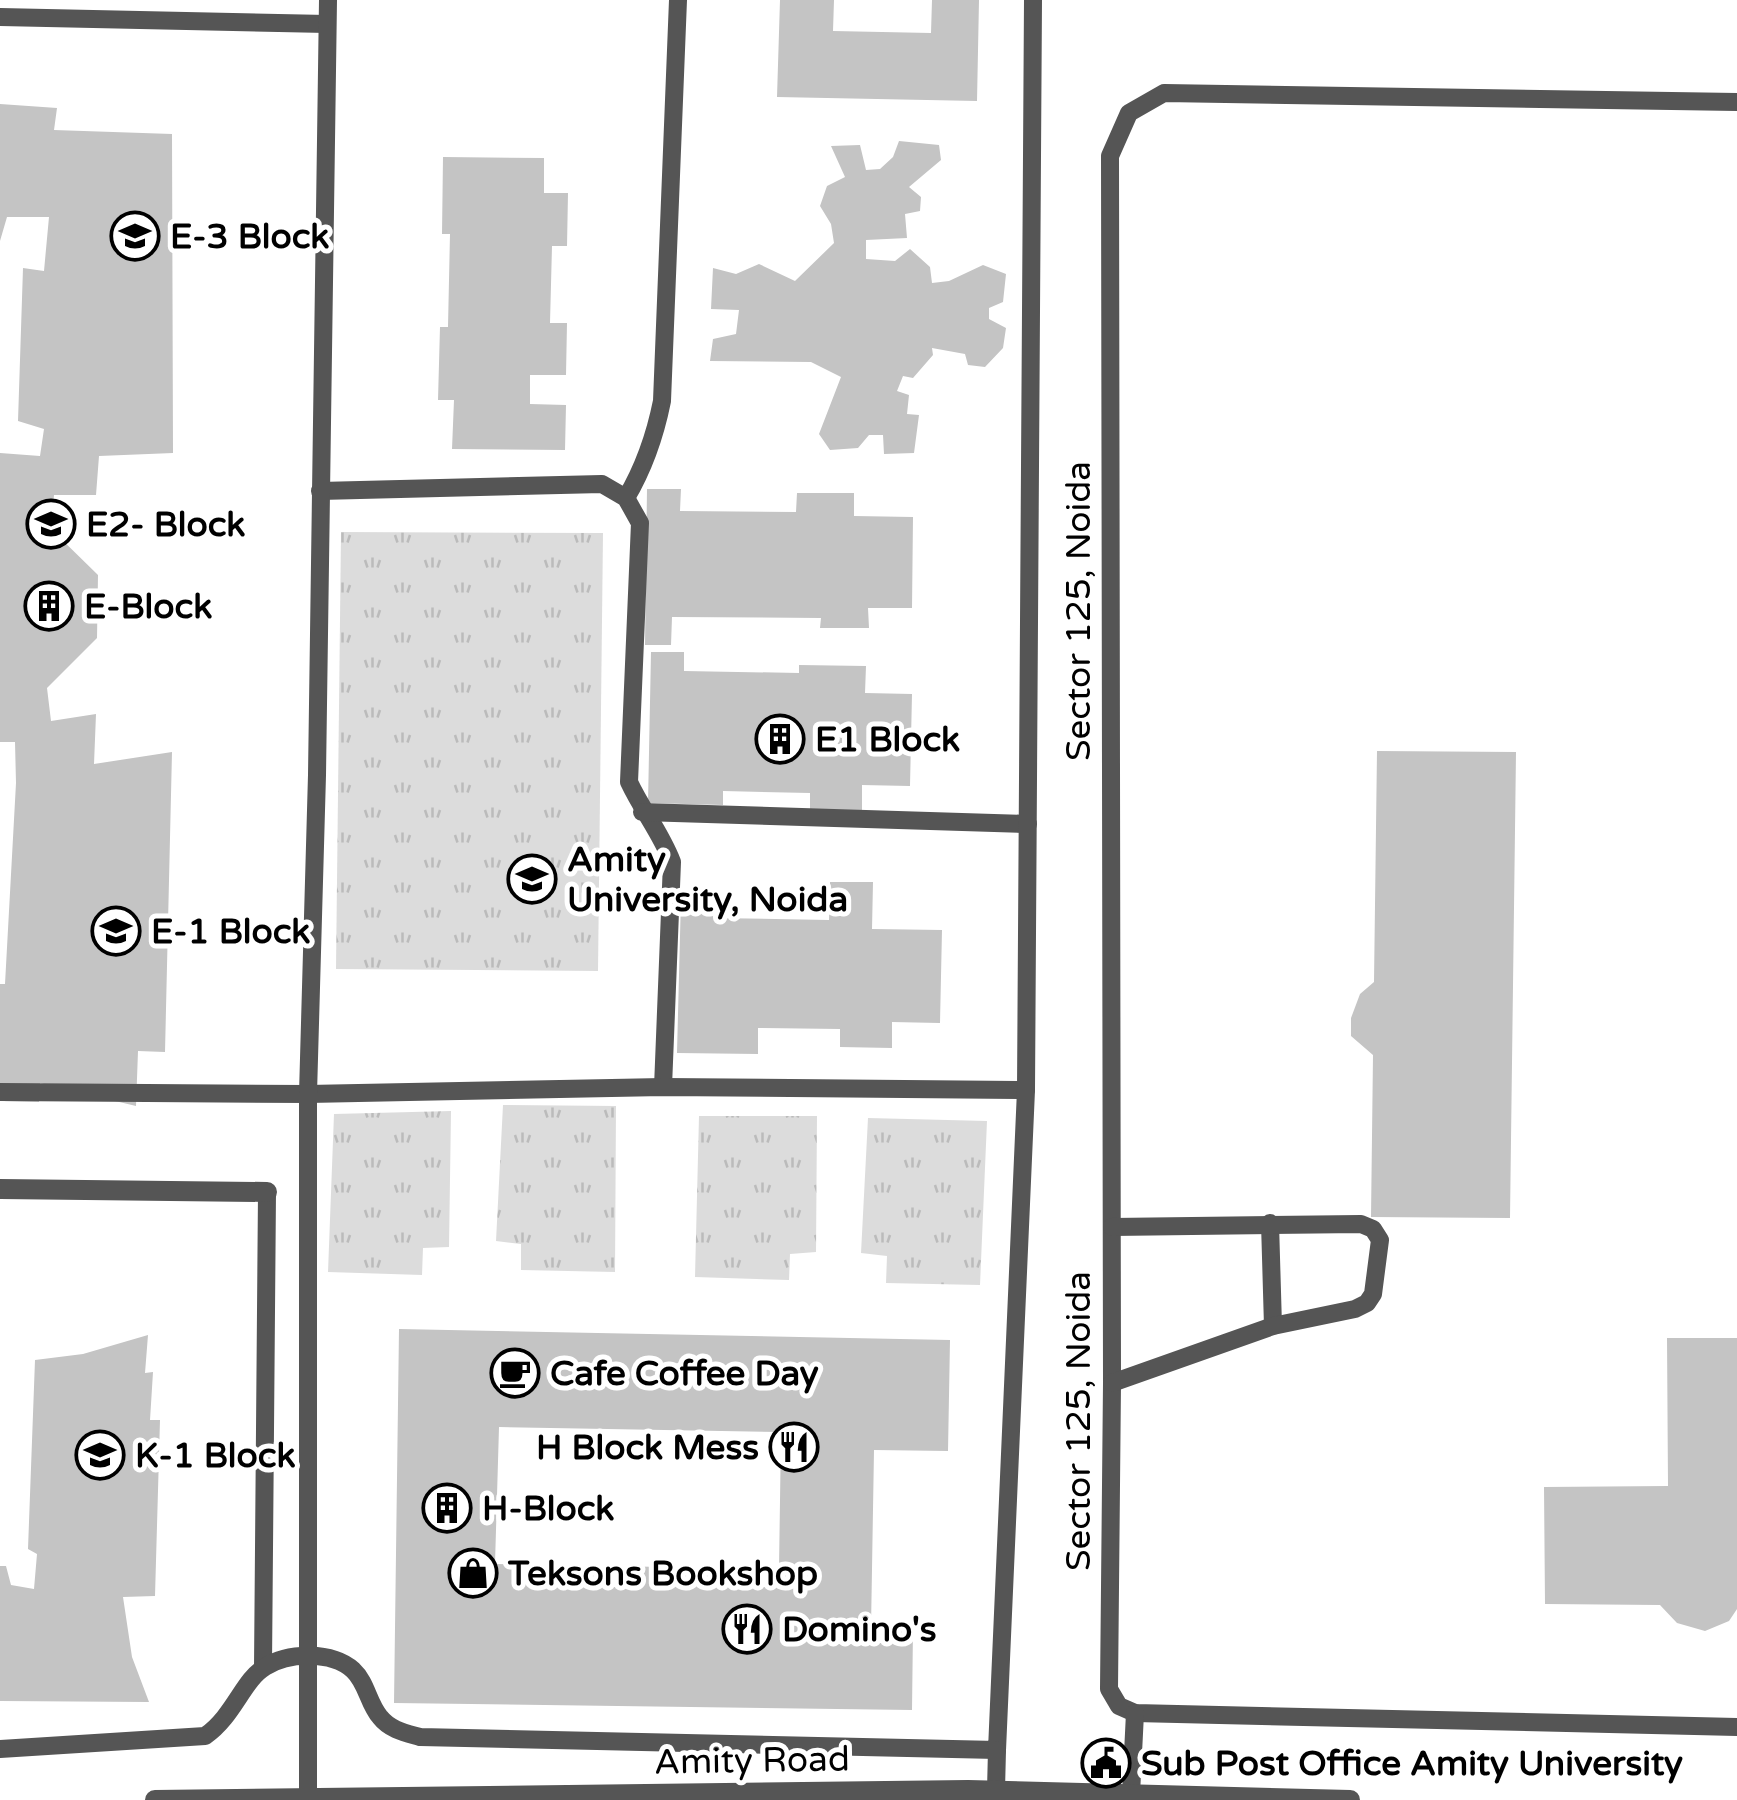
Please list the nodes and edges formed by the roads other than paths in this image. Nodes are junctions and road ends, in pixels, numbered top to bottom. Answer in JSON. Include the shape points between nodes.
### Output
{"nodes":[{"id":1,"x":328,"y":0,"type":"edge"},
{"id":2,"x":678,"y":0,"type":"edge"},
{"id":3,"x":1033,"y":0,"type":"edge"},
{"id":4,"x":0,"y":18,"type":"edge"},
{"id":5,"x":327,"y":24,"type":"junction"},
{"id":6,"x":1737,"y":102,"type":"edge"},
{"id":7,"x":320,"y":492,"type":"junction"},
{"id":8,"x":626,"y":498,"type":"junction"},
{"id":9,"x":642,"y":812,"type":"junction"},
{"id":10,"x":1028,"y":824,"type":"junction"},
{"id":11,"x":663,"y":1087,"type":"junction"},
{"id":12,"x":1026,"y":1090,"type":"junction"},
{"id":13,"x":0,"y":1092,"type":"edge"},
{"id":14,"x":308,"y":1094,"type":"junction"},
{"id":15,"x":0,"y":1188,"type":"edge"},
{"id":16,"x":267,"y":1192,"type":"joint"},
{"id":17,"x":1270,"y":1223,"type":"junction"},
{"id":18,"x":1112,"y":1227,"type":"junction"},
{"id":19,"x":1273,"y":1326,"type":"junction"},
{"id":20,"x":1112,"y":1383,"type":"junction"},
{"id":21,"x":308,"y":1656,"type":"junction"},
{"id":22,"x":263,"y":1668,"type":"junction"},
{"id":23,"x":1134,"y":1713,"type":"junction"},
{"id":24,"x":1737,"y":1727,"type":"edge"},
{"id":25,"x":0,"y":1749,"type":"edge"},
{"id":26,"x":997,"y":1750,"type":"junction"},
{"id":27,"x":996,"y":1790,"type":"junction"},
{"id":28,"x":1131,"y":1794,"type":"junction"},
{"id":29,"x":308,"y":1798,"type":"edge"},
{"id":30,"x":155,"y":1800,"type":"edge"},
{"id":31,"x":1350,"y":1800,"type":"edge"}],
"edges":[{"from":1,"to":5,"type":"lane"},
{"from":2,"to":8,"type":"lane","via":[[662,401],[655,435]]},
{"from":3,"to":10,"type":"lane"},
{"from":4,"to":5,"type":"lane"},
{"from":5,"to":7,"type":"lane"},
{"from":6,"to":18,"type":"lane","name":"Sector 125, Noida","via":[[1164,93],[1129,113],[1110,156]]},
{"from":7,"to":8,"type":"lane","via":[[602,484]]},
{"from":7,"to":14,"type":"lane"},
{"from":8,"to":9,"type":"lane","via":[[640,523],[629,782]]},
{"from":9,"to":10,"type":"lane"},
{"from":9,"to":11,"type":"lane","via":[[672,862]]},
{"from":10,"to":12,"type":"lane"},
{"from":11,"to":12,"type":"lane"},
{"from":11,"to":14,"type":"lane"},
{"from":12,"to":26,"type":"lane"},
{"from":13,"to":14,"type":"lane"},
{"from":14,"to":21,"type":"lane"},
{"from":15,"to":16,"type":"street"},
{"from":16,"to":22,"type":"lane"},
{"from":17,"to":18,"type":"lane"},
{"from":17,"to":19,"type":"lane"},
{"from":17,"to":19,"type":"lane","via":[[1361,1224],[1380,1240],[1367,1303]]},
{"from":18,"to":20,"type":"lane","name":"Sector 125, Noida"},
{"from":19,"to":20,"type":"lane"},
{"from":20,"to":23,"type":"lane","name":"Sector 125, Noida","via":[[1109,1689],[1119,1706]]},
{"from":21,"to":22,"type":"lane"},
{"from":21,"to":26,"type":"lane","via":[[353,1670],[380,1718],[420,1737]]},
{"from":21,"to":29,"type":"lane"},
{"from":22,"to":25,"type":"lane","via":[[222,1724],[205,1736]]},
{"from":23,"to":24,"type":"lane"},
{"from":23,"to":28,"type":"lane"},
{"from":26,"to":27,"type":"lane"},
{"from":27,"to":28,"type":"street","name":"Amity Road"},
{"from":27,"to":29,"type":"street","name":"Amity Road"},
{"from":28,"to":31,"type":"street","name":"Amity Road"},
{"from":29,"to":30,"type":"street","name":"Amity Road"}]}
